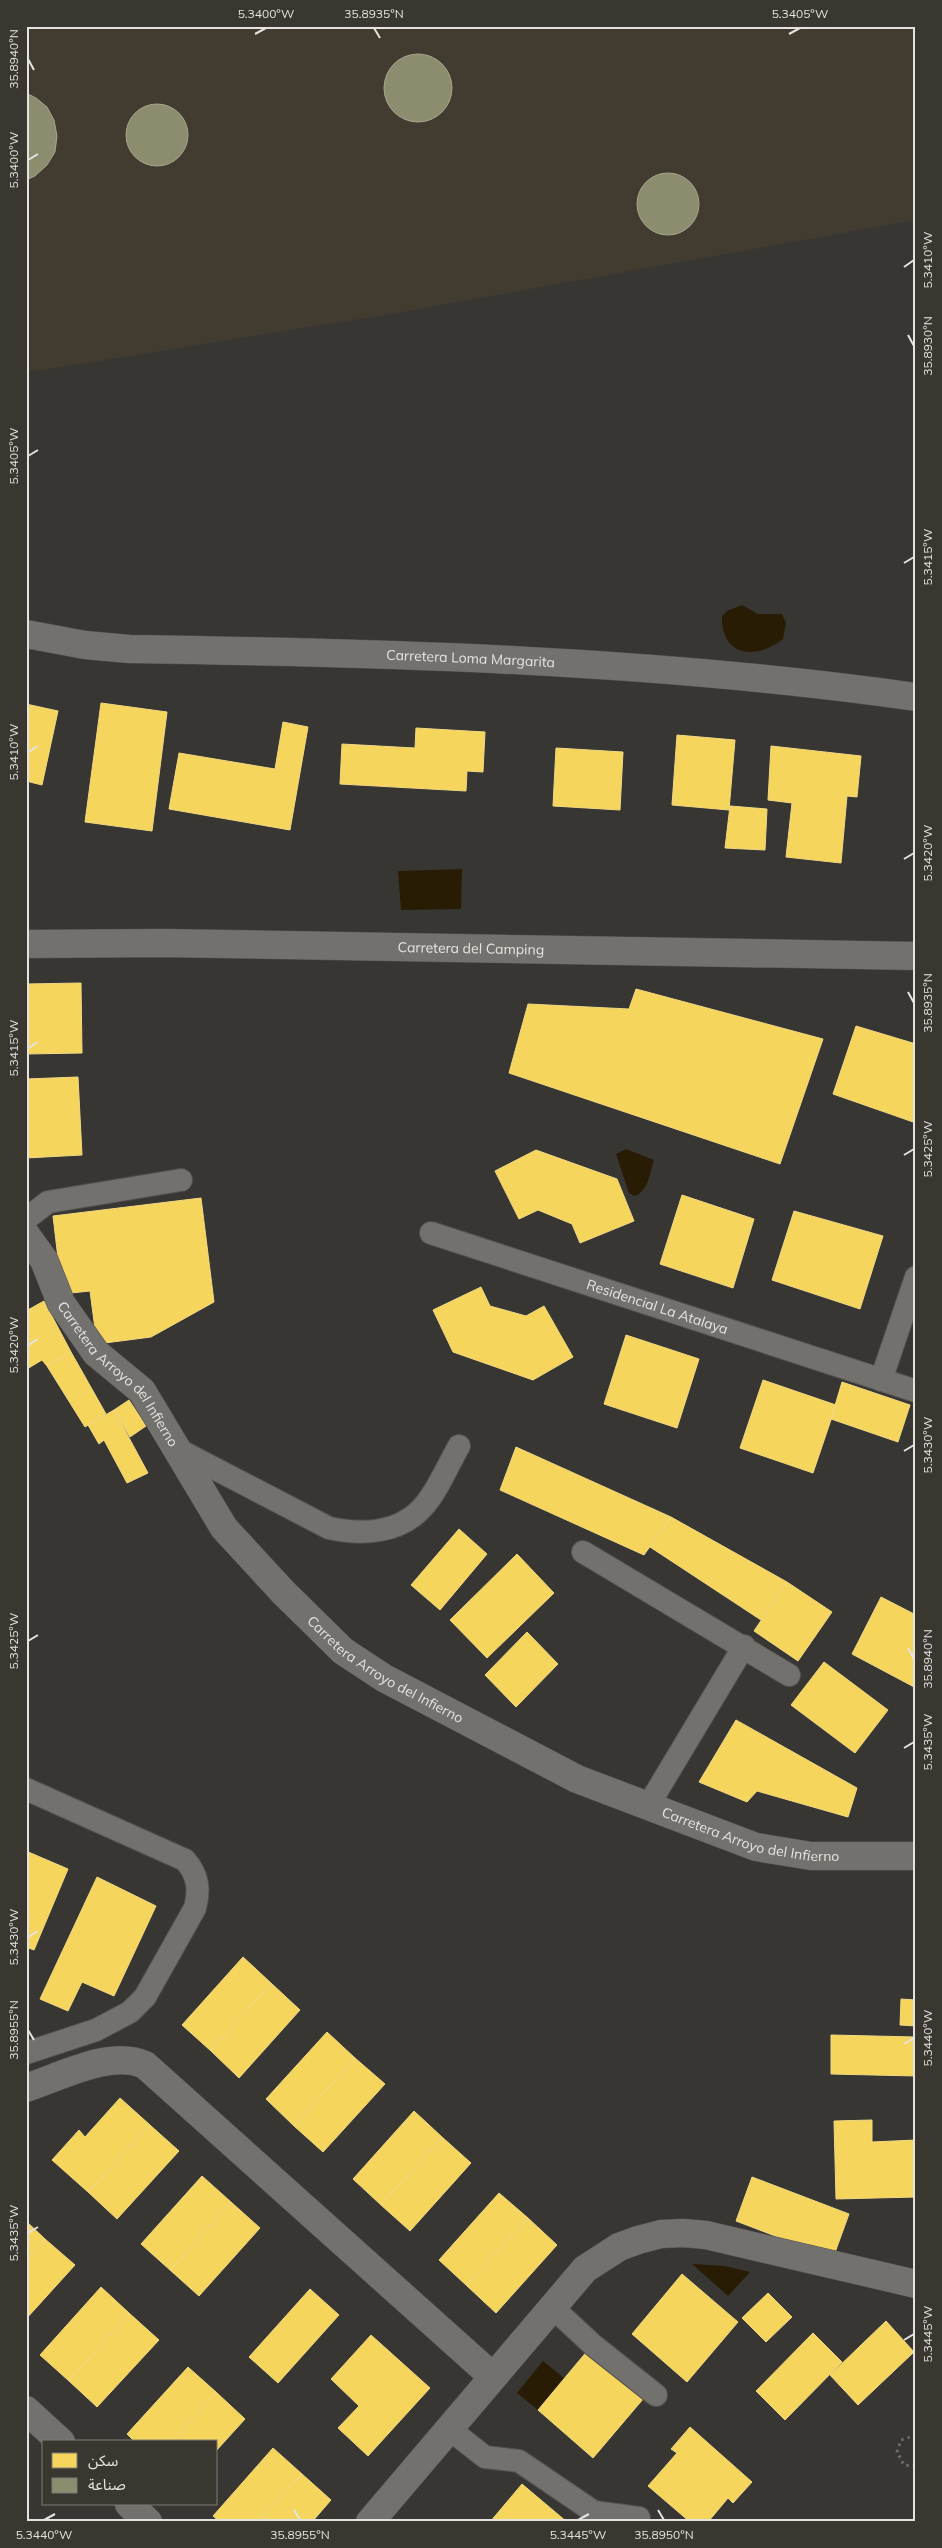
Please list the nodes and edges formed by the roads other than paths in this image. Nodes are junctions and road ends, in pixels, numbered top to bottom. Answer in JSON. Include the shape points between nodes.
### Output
{"nodes":[{"id":1,"x":26,"y":634,"type":"edge"},
{"id":2,"x":916,"y":697,"type":"edge"},
{"id":3,"x":26,"y":944,"type":"edge"},
{"id":4,"x":916,"y":956,"type":"edge"},
{"id":5,"x":181,"y":1180,"type":"dead end"},
{"id":6,"x":26,"y":1218,"type":"edge"},
{"id":7,"x":432,"y":1233,"type":"dead end"},
{"id":8,"x":26,"y":1235,"type":"edge"},
{"id":9,"x":916,"y":1277,"type":"edge"},
{"id":10,"x":881,"y":1380,"type":"junction"},
{"id":11,"x":916,"y":1391,"type":"edge"},
{"id":12,"x":459,"y":1446,"type":"dead end"},
{"id":13,"x":177,"y":1449,"type":"junction"},
{"id":14,"x":582,"y":1552,"type":"dead end"},
{"id":15,"x":744,"y":1646,"type":"junction"},
{"id":16,"x":789,"y":1675,"type":"dead end"},
{"id":17,"x":26,"y":1789,"type":"edge"},
{"id":18,"x":648,"y":1806,"type":"junction"},
{"id":19,"x":916,"y":1856,"type":"edge"},
{"id":20,"x":26,"y":2053,"type":"edge"},
{"id":21,"x":26,"y":2088,"type":"edge"},
{"id":22,"x":916,"y":2284,"type":"edge"},
{"id":23,"x":552,"y":2307,"type":"junction"},
{"id":24,"x":492,"y":2376,"type":"junction"},
{"id":25,"x":656,"y":2396,"type":"dead end"},
{"id":26,"x":26,"y":2410,"type":"edge"},
{"id":27,"x":448,"y":2428,"type":"junction"},
{"id":28,"x":59,"y":2440,"type":"edge"},
{"id":29,"x":131,"y":2506,"type":"edge"},
{"id":30,"x":639,"y":2518,"type":"dead end"},
{"id":31,"x":148,"y":2522,"type":"edge"},
{"id":32,"x":370,"y":2522,"type":"edge"}],
"edges":[{"from":1,"to":2,"type":"street","name":"Carretera Loma Margarita","via":[[129,649],[540,660],[808,682]]},
{"from":3,"to":4,"type":"street","name":"Carretera del Camping","via":[[163,943]]},
{"from":5,"to":6,"type":"lane","via":[[48,1202]]},
{"from":7,"to":10,"type":"lane","name":"Residencial La Atalaya"},
{"from":8,"to":13,"type":"street","name":"Carretera Arroyo del Infierno","via":[[44,1260],[62,1303],[96,1353],[142,1391]]},
{"from":9,"to":10,"type":"lane"},
{"from":10,"to":11,"type":"lane","name":"Residencial La Atalaya"},
{"from":12,"to":13,"type":"lane","via":[[424,1507],[394,1527],[372,1532],[329,1528]]},
{"from":13,"to":18,"type":"street","name":"Carretera Arroyo del Infierno","via":[[224,1528],[343,1651],[384,1678],[577,1779]]},
{"from":14,"to":15,"type":"lane"},
{"from":15,"to":16,"type":"lane"},
{"from":15,"to":18,"type":"lane"},
{"from":17,"to":20,"type":"lane","via":[[185,1860],[197,1880],[199,1894],[195,1908],[145,1998],[130,2012],[96,2030]]},
{"from":18,"to":19,"type":"street","name":"Carretera Arroyo del Infierno","via":[[756,1847],[811,1856]]},
{"from":21,"to":24,"type":"street","via":[[110,2060],[126,2058],[145,2065]]},
{"from":22,"to":23,"type":"street","via":[[706,2235],[668,2234],[638,2240],[601,2257],[585,2269]]},
{"from":23,"to":24,"type":"street"},
{"from":23,"to":25,"type":"lane"},
{"from":24,"to":27,"type":"street"},
{"from":26,"to":28,"type":"street"},
{"from":27,"to":30,"type":"lane","via":[[485,2457],[519,2461],[594,2512]]},
{"from":27,"to":32,"type":"street"},
{"from":29,"to":31,"type":"street"}]}
